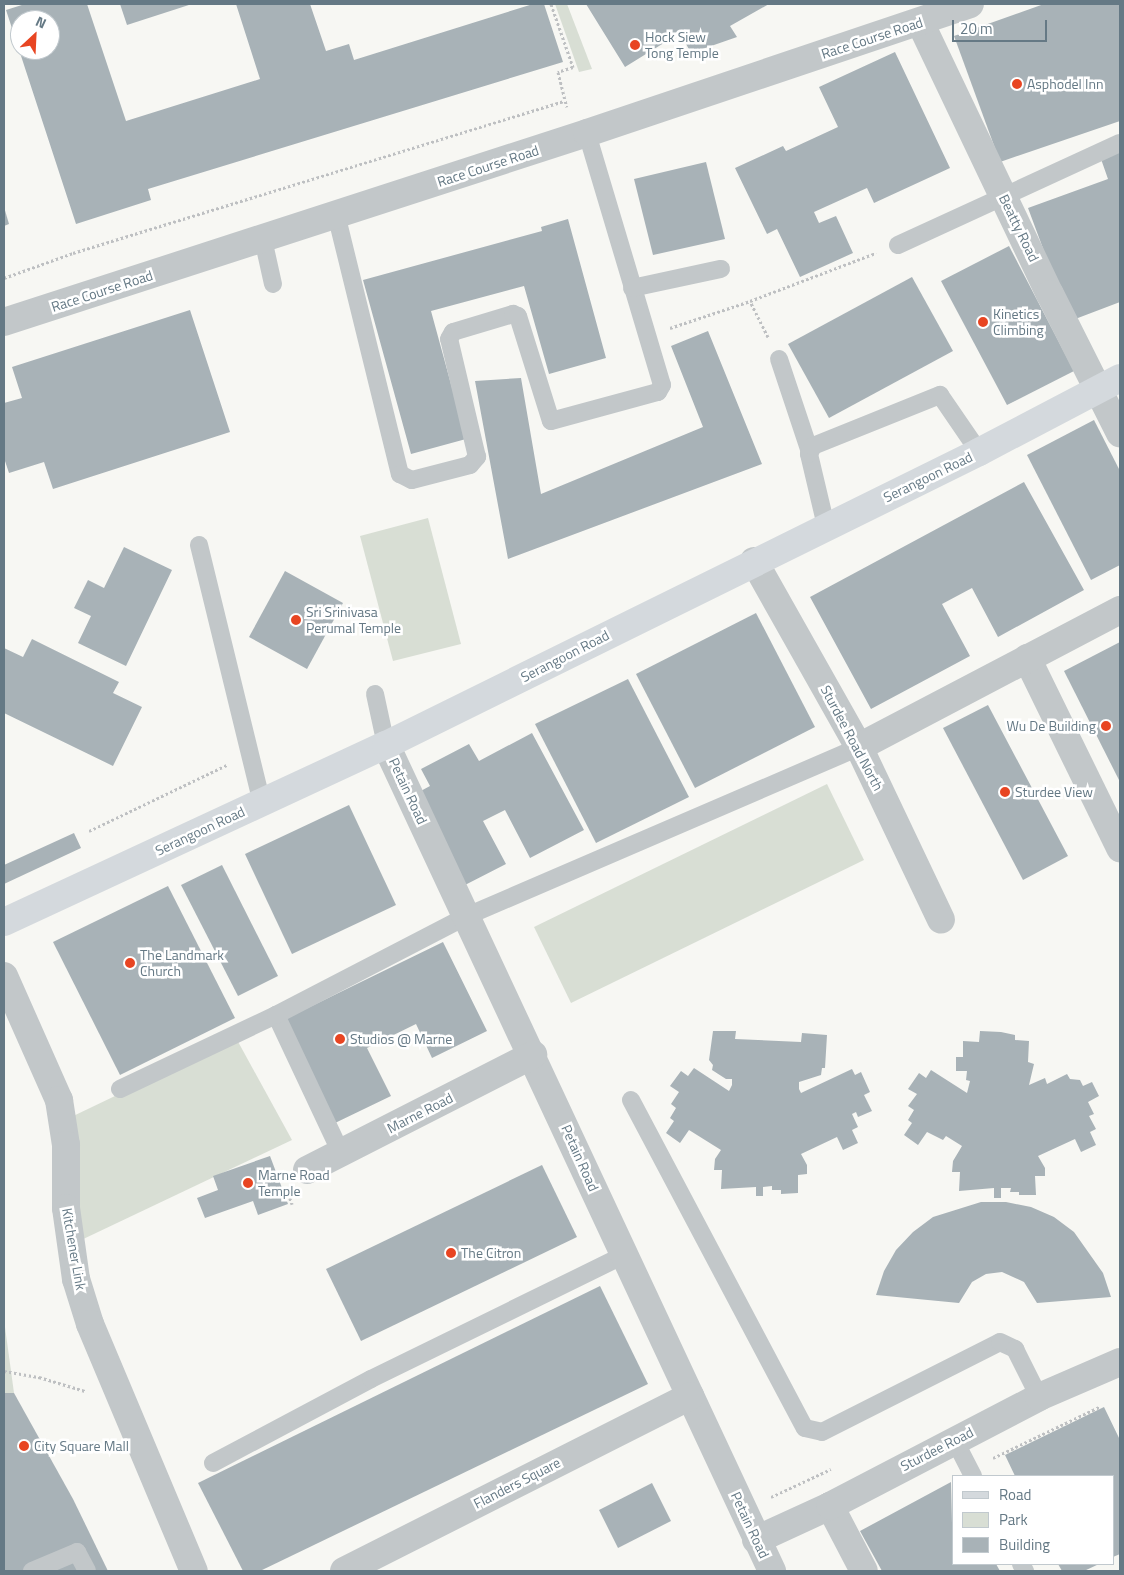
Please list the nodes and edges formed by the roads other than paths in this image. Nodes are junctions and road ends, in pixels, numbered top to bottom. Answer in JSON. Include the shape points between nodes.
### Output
{"nodes":[{"id":1,"x":970,"y":4,"type":"edge"},
{"id":2,"x":920,"y":22,"type":"junction"},
{"id":3,"x":582,"y":135,"type":"junction"},
{"id":4,"x":1120,"y":143,"type":"edge"},
{"id":5,"x":1002,"y":194,"type":"junction"},
{"id":6,"x":336,"y":214,"type":"junction"},
{"id":7,"x":263,"y":239,"type":"junction"},
{"id":8,"x":898,"y":244,"type":"road end"},
{"id":9,"x":721,"y":269,"type":"dead end"},
{"id":10,"x":273,"y":284,"type":"dead end"},
{"id":11,"x":632,"y":288,"type":"junction"},
{"id":12,"x":4,"y":322,"type":"edge"},
{"id":13,"x":779,"y":359,"type":"road end"},
{"id":14,"x":1109,"y":384,"type":"edge"},
{"id":15,"x":1120,"y":433,"type":"edge"},
{"id":16,"x":809,"y":449,"type":"junction"},
{"id":17,"x":979,"y":452,"type":"junction"},
{"id":18,"x":826,"y":526,"type":"junction"},
{"id":19,"x":199,"y":545,"type":"dead end"},
{"id":20,"x":754,"y":561,"type":"junction"},
{"id":21,"x":1120,"y":610,"type":"edge"},
{"id":22,"x":1027,"y":658,"type":"junction"},
{"id":23,"x":375,"y":694,"type":"dead end"},
{"id":24,"x":386,"y":745,"type":"junction"},
{"id":25,"x":859,"y":747,"type":"junction"},
{"id":26,"x":262,"y":803,"type":"junction"},
{"id":27,"x":1120,"y":848,"type":"edge"},
{"id":28,"x":467,"y":916,"type":"junction"},
{"id":29,"x":941,"y":920,"type":"dead end"},
{"id":30,"x":4,"y":922,"type":"edge"},
{"id":31,"x":4,"y":976,"type":"edge"},
{"id":32,"x":276,"y":1015,"type":"junction"},
{"id":33,"x":533,"y":1054,"type":"junction"},
{"id":34,"x":120,"y":1089,"type":"dead end"},
{"id":35,"x":631,"y":1100,"type":"dead end"},
{"id":36,"x":341,"y":1153,"type":"junction"},
{"id":37,"x":307,"y":1170,"type":"dead end"},
{"id":38,"x":624,"y":1256,"type":"junction"},
{"id":39,"x":1120,"y":1363,"type":"edge"},
{"id":40,"x":690,"y":1396,"type":"junction"},
{"id":41,"x":1039,"y":1397,"type":"junction"},
{"id":42,"x":954,"y":1439,"type":"junction"},
{"id":43,"x":213,"y":1463,"type":"dead end"},
{"id":44,"x":971,"y":1473,"type":"edge"},
{"id":45,"x":830,"y":1506,"type":"junction"},
{"id":46,"x":756,"y":1540,"type":"junction"},
{"id":47,"x":32,"y":1571,"type":"edge"},
{"id":48,"x":87,"y":1571,"type":"edge"},
{"id":49,"x":194,"y":1571,"type":"edge"},
{"id":50,"x":344,"y":1571,"type":"edge"},
{"id":51,"x":772,"y":1571,"type":"edge"},
{"id":52,"x":864,"y":1571,"type":"edge"}],
"edges":[{"from":1,"to":2,"type":"street","name":"Race Course Road"},
{"from":2,"to":3,"type":"street","name":"Race Course Road"},
{"from":2,"to":5,"type":"street","name":"Beatty Road"},
{"from":3,"to":6,"type":"street","name":"Race Course Road"},
{"from":3,"to":11,"type":"lane"},
{"from":4,"to":5,"type":"lane"},
{"from":5,"to":8,"type":"lane"},
{"from":5,"to":14,"type":"street","name":"Beatty Road"},
{"from":6,"to":7,"type":"street","name":"Race Course Road"},
{"from":6,"to":11,"type":"lane","via":[[400,474],[404,479],[412,480],[470,465],[477,457],[449,339],[453,332],[513,314],[518,316],[522,320],[548,419],[555,422],[658,392],[662,385]]},
{"from":7,"to":10,"type":"lane"},
{"from":7,"to":12,"type":"street","name":"Race Course Road"},
{"from":9,"to":11,"type":"lane"},
{"from":13,"to":16,"type":"lane"},
{"from":14,"to":15,"type":"street","name":"Beatty Road"},
{"from":14,"to":17,"type":"main road","name":"Serangoon Road"},
{"from":16,"to":17,"type":"lane","via":[[935,395],[944,398]]},
{"from":16,"to":18,"type":"lane"},
{"from":17,"to":18,"type":"main road","name":"Serangoon Road"},
{"from":18,"to":20,"type":"main road","name":"Serangoon Road"},
{"from":19,"to":26,"type":"lane"},
{"from":20,"to":24,"type":"main road","name":"Serangoon Road"},
{"from":20,"to":25,"type":"street","name":"Sturdee Road North"},
{"from":21,"to":22,"type":"street"},
{"from":22,"to":25,"type":"street"},
{"from":22,"to":27,"type":"street"},
{"from":23,"to":24,"type":"lane"},
{"from":24,"to":26,"type":"main road","name":"Serangoon Road"},
{"from":24,"to":28,"type":"street","name":"Petain Road"},
{"from":25,"to":28,"type":"lane"},
{"from":25,"to":29,"type":"street","name":"Sturdee Road North"},
{"from":26,"to":30,"type":"main road","name":"Serangoon Road"},
{"from":28,"to":32,"type":"lane"},
{"from":28,"to":33,"type":"street","name":"Petain Road"},
{"from":31,"to":49,"type":"street","name":"Kitchener Link","via":[[59,1100],[66,1145],[66,1208],[76,1279],[122,1402]]},
{"from":32,"to":34,"type":"lane"},
{"from":32,"to":36,"type":"lane"},
{"from":33,"to":36,"type":"street","name":"Marne Road"},
{"from":33,"to":38,"type":"street","name":"Petain Road"},
{"from":35,"to":41,"type":"lane","via":[[805,1428],[822,1432],[1000,1342],[1015,1350]]},
{"from":36,"to":37,"type":"street","name":"Marne Road"},
{"from":38,"to":40,"type":"street","name":"Petain Road"},
{"from":38,"to":43,"type":"lane","via":[[371,1379]]},
{"from":39,"to":41,"type":"street","name":"Sturdee Road"},
{"from":40,"to":46,"type":"street","name":"Petain Road"},
{"from":40,"to":50,"type":"street","name":"Flanders Square"},
{"from":41,"to":42,"type":"street","name":"Sturdee Road"},
{"from":42,"to":44,"type":"lane"},
{"from":42,"to":45,"type":"street","name":"Sturdee Road"},
{"from":45,"to":46,"type":"street","name":"Sturdee Road"},
{"from":45,"to":52,"type":"street"},
{"from":46,"to":51,"type":"street","name":"Petain Road"},
{"from":47,"to":48,"type":"lane","via":[[77,1552]]}]}
